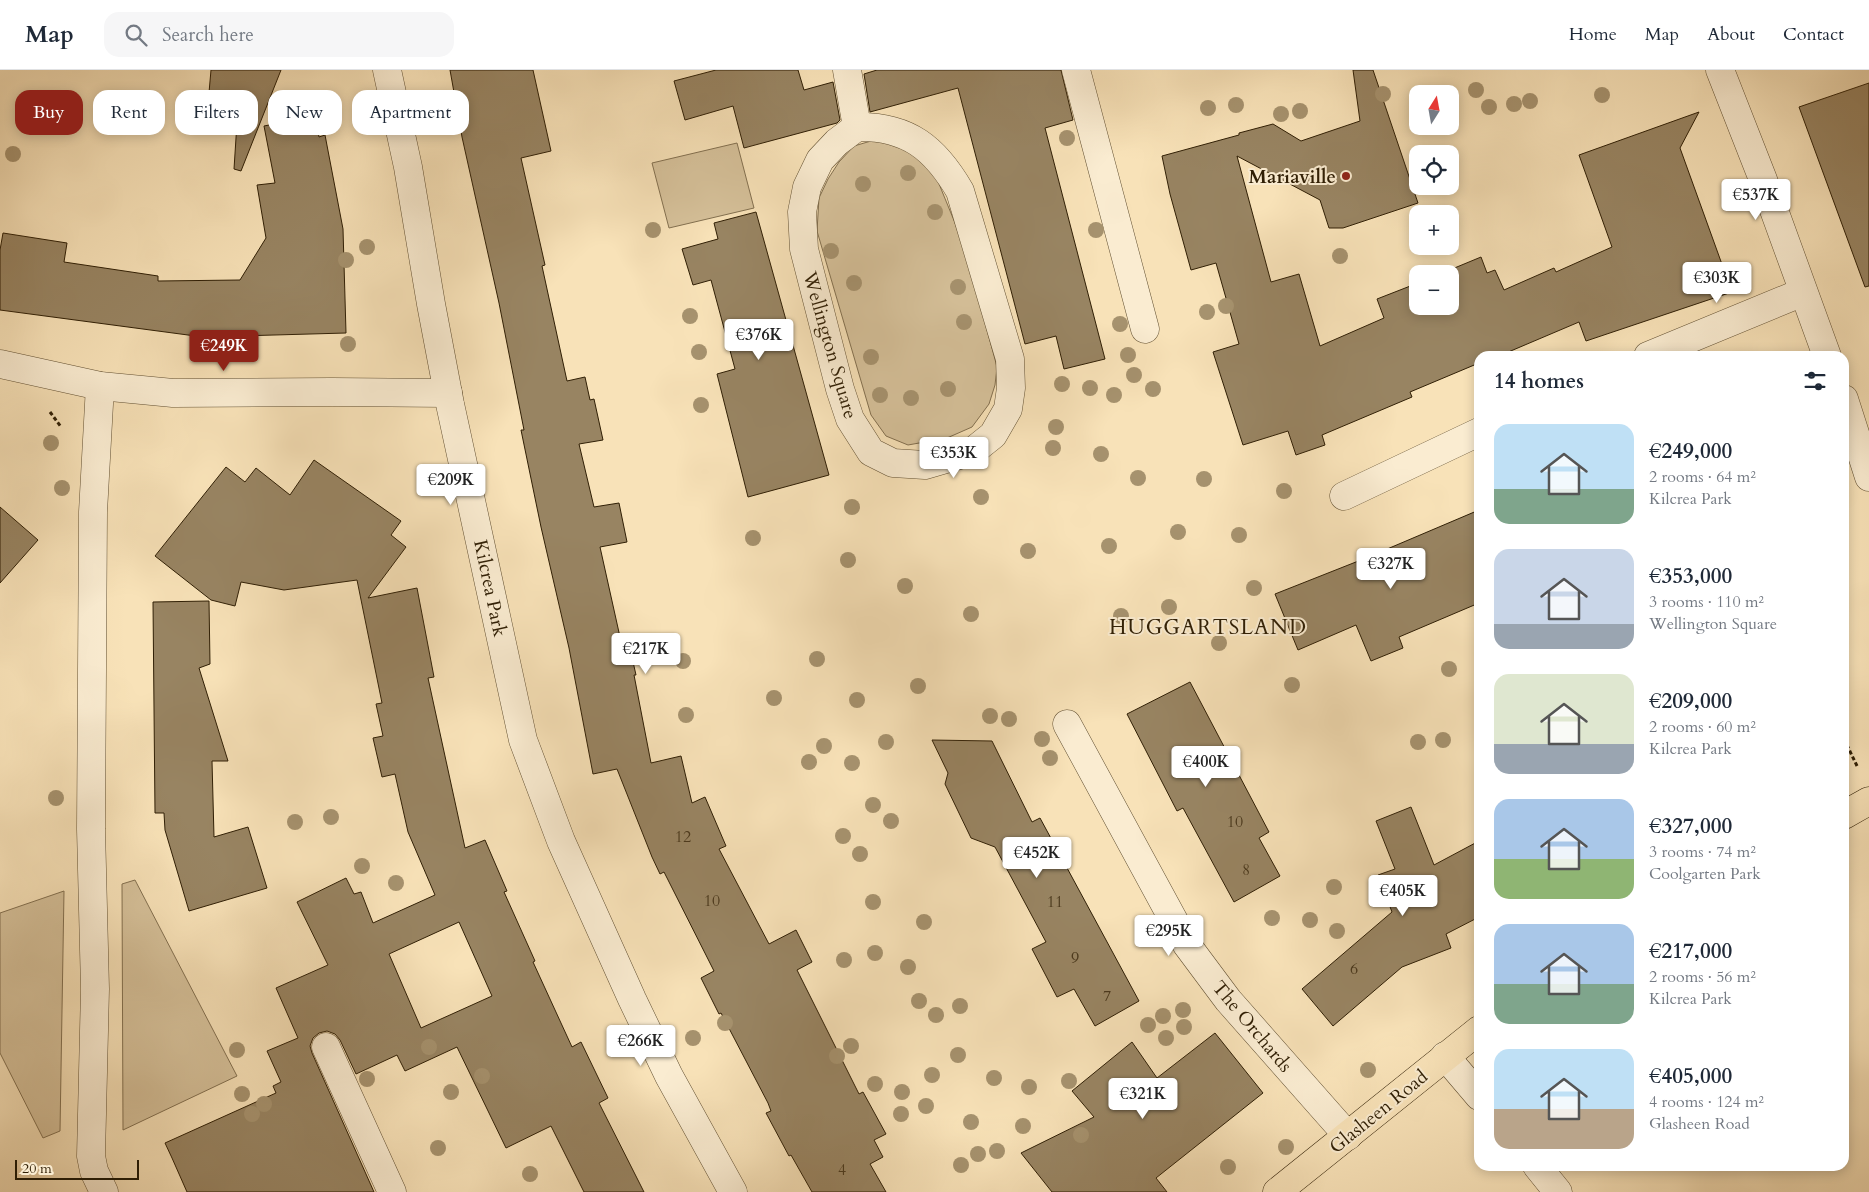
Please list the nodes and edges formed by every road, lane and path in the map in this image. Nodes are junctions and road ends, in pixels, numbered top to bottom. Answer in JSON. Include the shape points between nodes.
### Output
{"nodes":[{"id":1,"x":386,"y":70,"type":"edge"},
{"id":2,"x":848,"y":70,"type":"edge"},
{"id":3,"x":1076,"y":70,"type":"edge"},
{"id":4,"x":1720,"y":70,"type":"edge"},
{"id":5,"x":857,"y":127,"type":"junction"},
{"id":6,"x":1803,"y":292,"type":"junction"},
{"id":7,"x":1145,"y":329,"type":"dead end"},
{"id":8,"x":1660,"y":351,"type":"edge"},
{"id":9,"x":1824,"y":351,"type":"edge"},
{"id":10,"x":0,"y":364,"type":"edge"},
{"id":11,"x":100,"y":386,"type":"junction"},
{"id":12,"x":448,"y":394,"type":"junction"},
{"id":13,"x":1849,"y":415,"type":"edge"},
{"id":14,"x":1474,"y":434,"type":"edge"},
{"id":15,"x":1869,"y":477,"type":"edge"},
{"id":16,"x":1344,"y":496,"type":"dead end"},
{"id":17,"x":1067,"y":724,"type":"dead end"},
{"id":18,"x":1849,"y":750,"type":"edge"},
{"id":19,"x":1860,"y":773,"type":"dead end"},
{"id":20,"x":1869,"y":801,"type":"edge"},
{"id":21,"x":1849,"y":813,"type":"edge"},
{"id":22,"x":1474,"y":1034,"type":"edge"},
{"id":23,"x":326,"y":1047,"type":"dead end"},
{"id":24,"x":1445,"y":1056,"type":"junction"},
{"id":25,"x":1474,"y":1090,"type":"edge"},
{"id":26,"x":1348,"y":1136,"type":"junction"},
{"id":27,"x":1541,"y":1171,"type":"edge"},
{"id":28,"x":104,"y":1192,"type":"edge"},
{"id":29,"x":392,"y":1192,"type":"edge"},
{"id":30,"x":733,"y":1192,"type":"edge"},
{"id":31,"x":1277,"y":1192,"type":"edge"},
{"id":32,"x":1558,"y":1192,"type":"edge"}],
"edges":[{"from":1,"to":12,"type":"street","name":"Kilcrea Park","via":[[408,167]]},
{"from":2,"to":5,"type":"street"},
{"from":3,"to":7,"type":"street"},
{"from":4,"to":6,"type":"street"},
{"from":5,"to":5,"type":"street","name":"Wellington Square","via":[[820,160],[807,187],[802,212],[804,249],[850,419],[871,452],[893,463],[925,465],[973,451],[993,435],[1008,410],[1010,359],[960,191],[948,171],[923,145],[896,132],[877,127]]},
{"from":6,"to":8,"type":"street"},
{"from":6,"to":9,"type":"street"},
{"from":10,"to":11,"type":"street"},
{"from":11,"to":12,"type":"street","via":[[173,393]]},
{"from":11,"to":28,"type":"street","via":[[93,512],[91,829],[95,989],[91,1142],[94,1171]]},
{"from":12,"to":30,"type":"street","name":"Kilcrea Park","via":[[523,740],[561,841],[632,1000],[669,1076]]},
{"from":13,"to":15,"type":"street"},
{"from":14,"to":16,"type":"street"},
{"from":17,"to":26,"type":"street","name":"The Orchards","via":[[1187,945],[1228,1000]]},
{"from":18,"to":19,"type":"path"},
{"from":20,"to":21,"type":"main road"},
{"from":22,"to":24,"type":"main road","name":"Glasheen Road"},
{"from":23,"to":29,"type":"street"},
{"from":24,"to":25,"type":"street"},
{"from":24,"to":26,"type":"main road","name":"Glasheen Road"},
{"from":26,"to":31,"type":"main road","name":"Glasheen Road"},
{"from":27,"to":32,"type":"street"}]}
